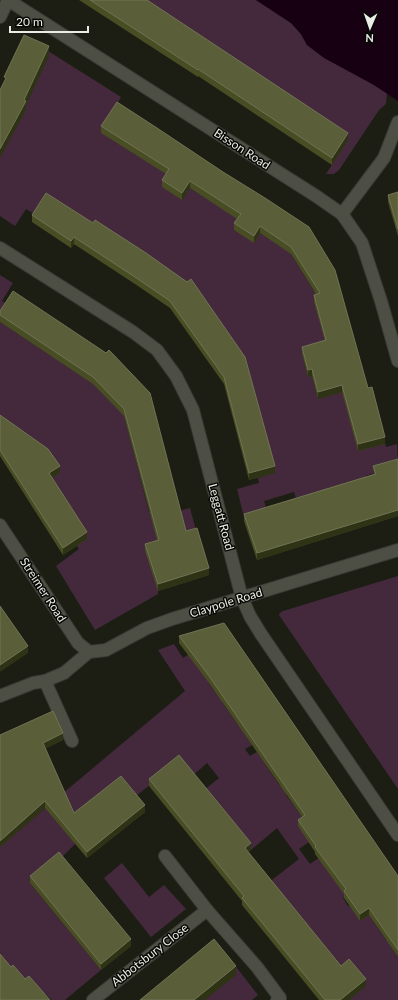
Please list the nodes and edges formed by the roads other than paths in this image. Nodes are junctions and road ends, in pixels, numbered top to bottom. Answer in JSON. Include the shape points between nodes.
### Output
{"nodes":[{"id":1,"x":8,"y":0,"type":"edge"},
{"id":2,"x":0,"y":17,"type":"edge"},
{"id":3,"x":398,"y":122,"type":"edge"},
{"id":4,"x":342,"y":214,"type":"junction"},
{"id":5,"x":0,"y":248,"type":"edge"},
{"id":6,"x":398,"y":361,"type":"edge"},
{"id":7,"x":0,"y":525,"type":"edge"},
{"id":8,"x":398,"y":550,"type":"edge"},
{"id":9,"x":242,"y":598,"type":"junction"},
{"id":10,"x":89,"y":652,"type":"junction"},
{"id":11,"x":45,"y":681,"type":"junction"},
{"id":12,"x":0,"y":696,"type":"edge"},
{"id":13,"x":72,"y":741,"type":"dead end"},
{"id":14,"x":398,"y":835,"type":"edge"},
{"id":15,"x":165,"y":856,"type":"dead end"},
{"id":16,"x":207,"y":910,"type":"junction"},
{"id":17,"x":93,"y":1000,"type":"edge"},
{"id":18,"x":277,"y":1000,"type":"edge"}],
"edges":[{"from":1,"to":2,"type":"street"},
{"from":1,"to":4,"type":"street","name":"Bisson Road"},
{"from":3,"to":4,"type":"street","via":[[384,158]]},
{"from":4,"to":6,"type":"street","name":"Bisson Road","via":[[362,243]]},
{"from":5,"to":9,"type":"street","name":"Leggatt Road","via":[[133,332],[157,350],[176,376],[193,410]]},
{"from":7,"to":10,"type":"street","name":"Streimer Road","via":[[78,643]]},
{"from":8,"to":9,"type":"street","name":"Claypole Road"},
{"from":9,"to":10,"type":"street","name":"Claypole Road","via":[[147,628],[106,650]]},
{"from":9,"to":14,"type":"street","name":"Leggatt Road","via":[[261,634]]},
{"from":10,"to":11,"type":"street","name":"Claypole Road","via":[[64,672]]},
{"from":11,"to":12,"type":"street","name":"Claypole Road"},
{"from":11,"to":13,"type":"street"},
{"from":15,"to":16,"type":"street"},
{"from":16,"to":17,"type":"street","name":"Abbotsbury Close"},
{"from":16,"to":18,"type":"street","via":[[256,967],[280,998]]}]}
